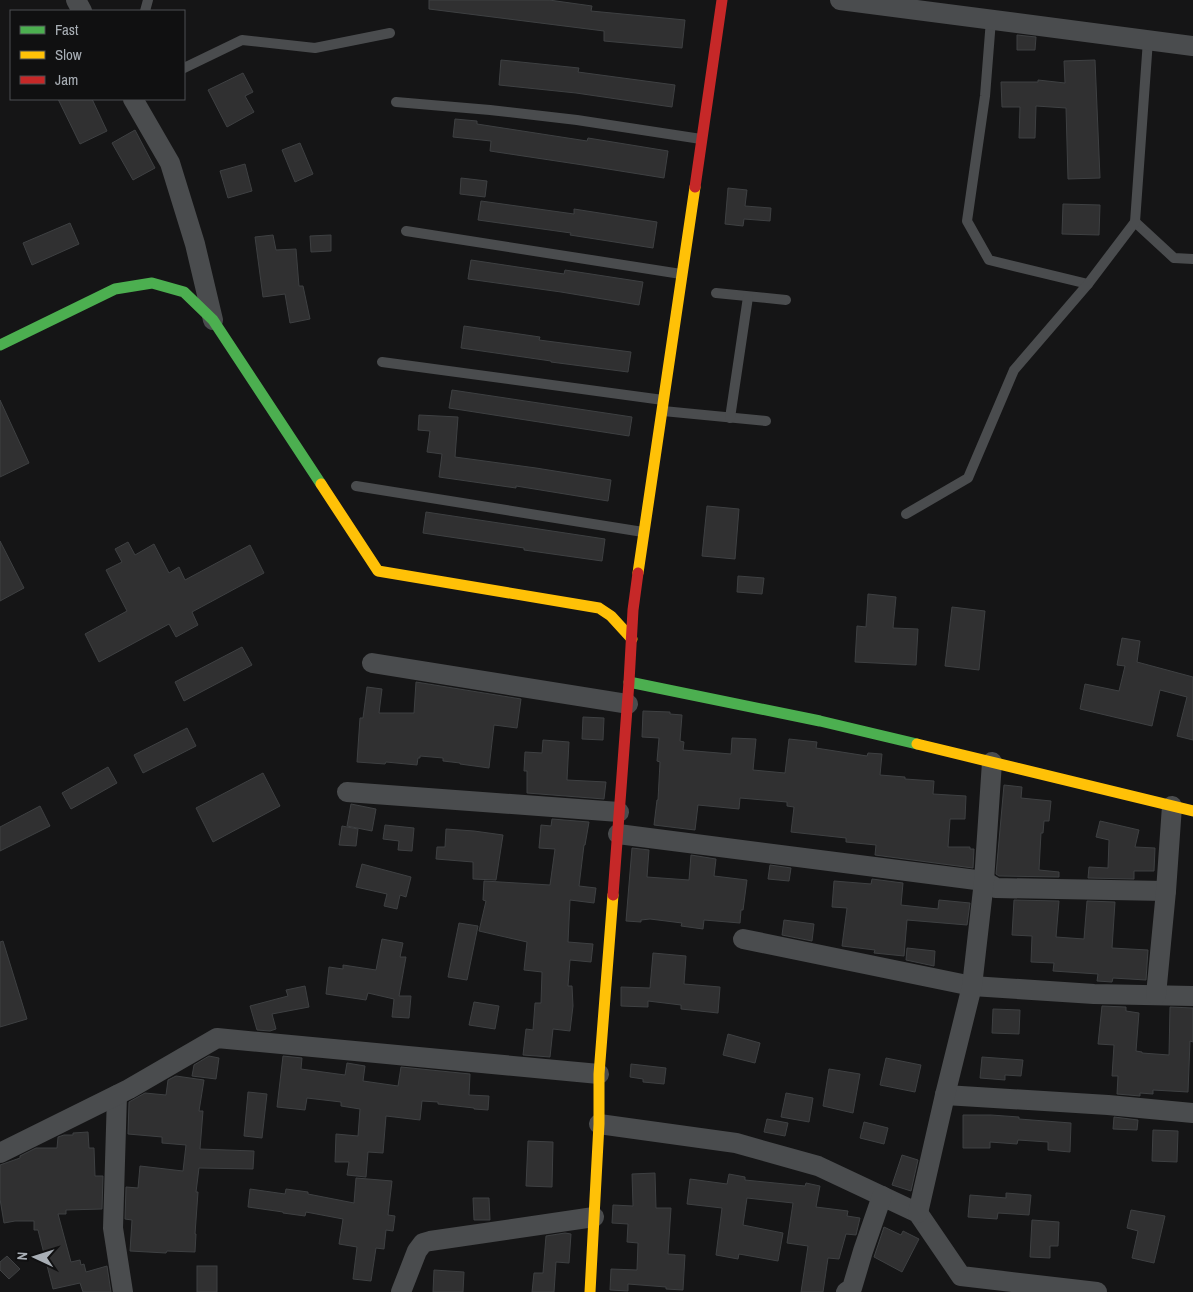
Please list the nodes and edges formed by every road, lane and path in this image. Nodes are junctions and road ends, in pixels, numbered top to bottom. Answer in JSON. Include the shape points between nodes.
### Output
{"nodes":[{"id":1,"x":722,"y":0,"type":"edge"},
{"id":2,"x":840,"y":0,"type":"edge"},
{"id":3,"x":991,"y":20,"type":"junction"},
{"id":4,"x":390,"y":33,"type":"dead end"},
{"id":5,"x":1148,"y":40,"type":"junction"},
{"id":6,"x":1193,"y":46,"type":"edge"},
{"id":7,"x":185,"y":68,"type":"edge"},
{"id":8,"x":134,"y":100,"type":"edge"},
{"id":9,"x":144,"y":100,"type":"edge"},
{"id":10,"x":396,"y":102,"type":"dead end"},
{"id":11,"x":145,"y":120,"type":"junction"},
{"id":12,"x":702,"y":139,"type":"junction"},
{"id":13,"x":1135,"y":222,"type":"junction"},
{"id":14,"x":406,"y":231,"type":"dead end"},
{"id":15,"x":1193,"y":259,"type":"edge"},
{"id":16,"x":682,"y":274,"type":"junction"},
{"id":17,"x":1088,"y":284,"type":"junction"},
{"id":18,"x":716,"y":293,"type":"dead end"},
{"id":19,"x":748,"y":296,"type":"junction"},
{"id":20,"x":786,"y":300,"type":"dead end"},
{"id":21,"x":213,"y":320,"type":"junction"},
{"id":22,"x":0,"y":345,"type":"edge"},
{"id":23,"x":382,"y":362,"type":"dead end"},
{"id":24,"x":663,"y":406,"type":"junction"},
{"id":25,"x":730,"y":418,"type":"junction"},
{"id":26,"x":766,"y":421,"type":"dead end"},
{"id":27,"x":356,"y":486,"type":"dead end"},
{"id":28,"x":906,"y":514,"type":"dead end"},
{"id":29,"x":644,"y":532,"type":"junction"},
{"id":30,"x":637,"y":585,"type":"junction"},
{"id":31,"x":599,"y":608,"type":"junction"},
{"id":32,"x":632,"y":639,"type":"junction"},
{"id":33,"x":372,"y":663,"type":"dead end"},
{"id":34,"x":629,"y":682,"type":"junction"},
{"id":35,"x":628,"y":704,"type":"junction"},
{"id":36,"x":992,"y":762,"type":"junction"},
{"id":37,"x":346,"y":792,"type":"dead end"},
{"id":38,"x":1172,"y":806,"type":"junction"},
{"id":39,"x":1193,"y":811,"type":"edge"},
{"id":40,"x":619,"y":812,"type":"junction"},
{"id":41,"x":618,"y":834,"type":"junction"},
{"id":42,"x":984,"y":881,"type":"junction"},
{"id":43,"x":1166,"y":891,"type":"junction"},
{"id":44,"x":743,"y":939,"type":"dead end"},
{"id":45,"x":972,"y":986,"type":"junction"},
{"id":46,"x":1156,"y":995,"type":"junction"},
{"id":47,"x":1193,"y":996,"type":"edge"},
{"id":48,"x":599,"y":1074,"type":"junction"},
{"id":49,"x":118,"y":1095,"type":"junction"},
{"id":50,"x":945,"y":1095,"type":"junction"},
{"id":51,"x":1193,"y":1113,"type":"edge"},
{"id":52,"x":599,"y":1124,"type":"junction"},
{"id":53,"x":0,"y":1153,"type":"edge"},
{"id":54,"x":882,"y":1196,"type":"junction"},
{"id":55,"x":918,"y":1213,"type":"junction"},
{"id":56,"x":594,"y":1216,"type":"junction"},
{"id":57,"x":962,"y":1284,"type":"edge"},
{"id":58,"x":123,"y":1292,"type":"edge"},
{"id":59,"x":401,"y":1292,"type":"edge"},
{"id":60,"x":590,"y":1292,"type":"edge"},
{"id":61,"x":846,"y":1292,"type":"edge"},
{"id":62,"x":1097,"y":1292,"type":"edge"}],
"edges":[{"from":1,"to":12,"type":"street"},
{"from":2,"to":3,"type":"street"},
{"from":3,"to":5,"type":"street"},
{"from":3,"to":17,"type":"lane","via":[[985,96],[967,221],[989,260]]},
{"from":4,"to":7,"type":"lane","via":[[315,48],[242,40]]},
{"from":5,"to":6,"type":"street"},
{"from":5,"to":13,"type":"lane"},
{"from":8,"to":11,"type":"street"},
{"from":9,"to":11,"type":"lane"},
{"from":10,"to":12,"type":"lane","via":[[577,120]]},
{"from":11,"to":21,"type":"street","via":[[170,162],[195,244]]},
{"from":12,"to":16,"type":"street"},
{"from":13,"to":15,"type":"lane","via":[[1174,258]]},
{"from":13,"to":17,"type":"lane"},
{"from":14,"to":16,"type":"lane"},
{"from":16,"to":24,"type":"street"},
{"from":17,"to":28,"type":"lane","via":[[1014,370],[968,478]]},
{"from":18,"to":19,"type":"lane"},
{"from":19,"to":20,"type":"lane"},
{"from":19,"to":25,"type":"lane"},
{"from":21,"to":22,"type":"street","via":[[184,292],[152,283],[114,289]]},
{"from":21,"to":31,"type":"street","via":[[378,571]]},
{"from":23,"to":24,"type":"lane"},
{"from":24,"to":25,"type":"lane"},
{"from":24,"to":29,"type":"street"},
{"from":25,"to":26,"type":"lane"},
{"from":27,"to":29,"type":"lane"},
{"from":29,"to":30,"type":"street"},
{"from":30,"to":31,"type":"street","via":[[622,600]]},
{"from":30,"to":32,"type":"street"},
{"from":31,"to":32,"type":"street"},
{"from":32,"to":34,"type":"street"},
{"from":33,"to":35,"type":"street"},
{"from":34,"to":35,"type":"street"},
{"from":34,"to":36,"type":"street","via":[[820,721]]},
{"from":35,"to":40,"type":"street"},
{"from":36,"to":38,"type":"street"},
{"from":36,"to":42,"type":"street"},
{"from":37,"to":40,"type":"street"},
{"from":38,"to":39,"type":"street"},
{"from":38,"to":43,"type":"street"},
{"from":40,"to":41,"type":"street"},
{"from":41,"to":42,"type":"street"},
{"from":41,"to":48,"type":"street"},
{"from":42,"to":43,"type":"street","via":[[996,888]]},
{"from":42,"to":45,"type":"street"},
{"from":43,"to":46,"type":"street"},
{"from":44,"to":45,"type":"street"},
{"from":45,"to":46,"type":"street"},
{"from":45,"to":50,"type":"street"},
{"from":46,"to":47,"type":"street"},
{"from":48,"to":49,"type":"street","via":[[217,1038]]},
{"from":48,"to":52,"type":"street"},
{"from":49,"to":53,"type":"street"},
{"from":49,"to":58,"type":"street","via":[[113,1228]]},
{"from":50,"to":51,"type":"street"},
{"from":50,"to":55,"type":"street"},
{"from":52,"to":54,"type":"street","via":[[736,1143],[818,1166]]},
{"from":52,"to":56,"type":"street"},
{"from":54,"to":55,"type":"street"},
{"from":54,"to":61,"type":"street","via":[[852,1288]]},
{"from":55,"to":57,"type":"street"},
{"from":56,"to":59,"type":"street","via":[[423,1243]]},
{"from":56,"to":60,"type":"street"},
{"from":57,"to":62,"type":"street"}]}
